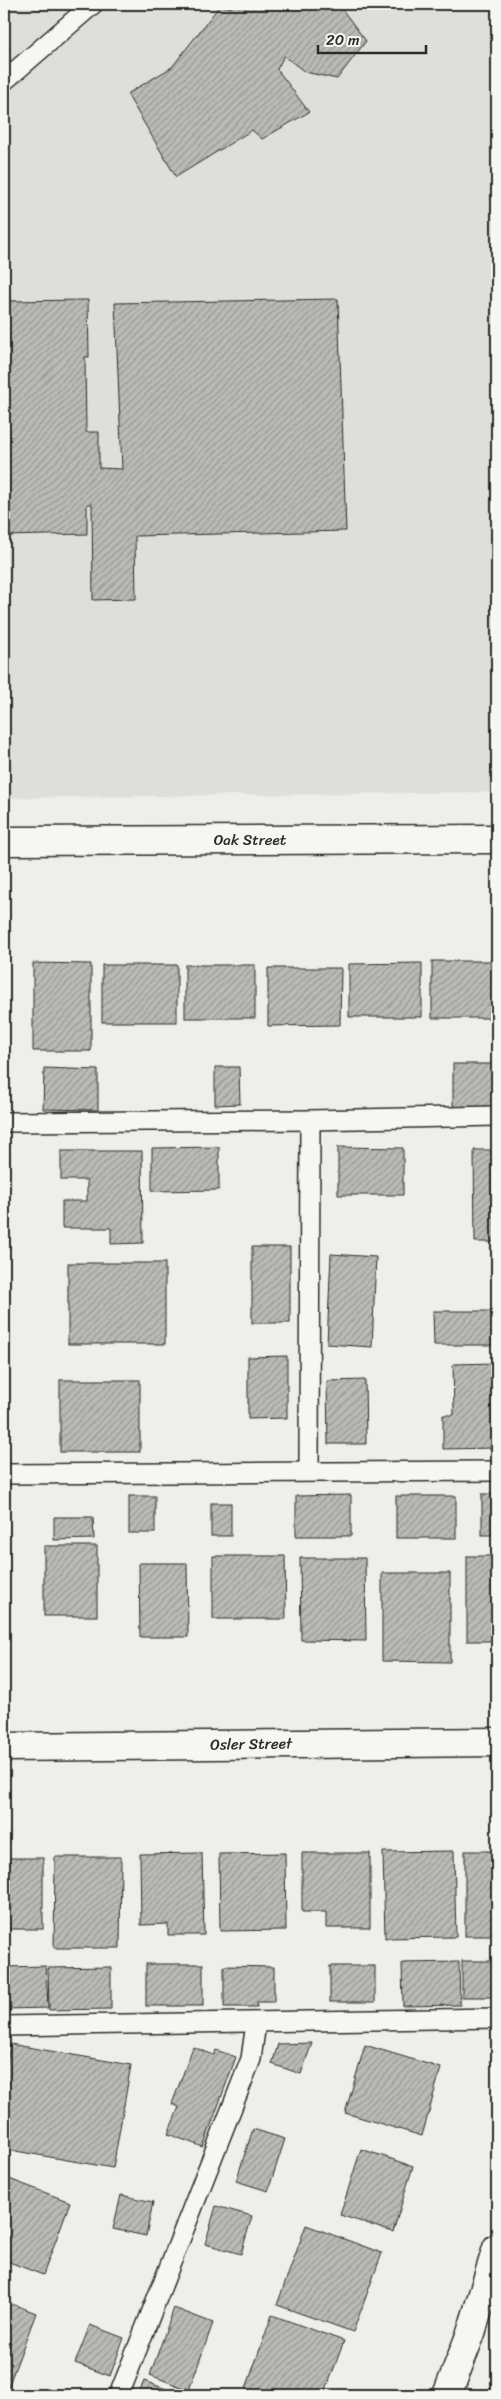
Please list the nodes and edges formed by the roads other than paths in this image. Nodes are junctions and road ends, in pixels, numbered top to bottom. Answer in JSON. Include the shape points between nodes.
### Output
{"nodes":[{"id":1,"x":93,"y":4,"type":"edge"},
{"id":2,"x":4,"y":81,"type":"edge"},
{"id":3,"x":497,"y":839,"type":"edge"},
{"id":4,"x":4,"y":841,"type":"edge"},
{"id":5,"x":497,"y":1116,"type":"edge"},
{"id":6,"x":310,"y":1120,"type":"junction"},
{"id":7,"x":4,"y":1122,"type":"edge"},
{"id":8,"x":309,"y":1471,"type":"junction"},
{"id":9,"x":497,"y":1471,"type":"edge"},
{"id":10,"x":4,"y":1474,"type":"edge"},
{"id":11,"x":497,"y":1742,"type":"edge"},
{"id":12,"x":4,"y":1747,"type":"edge"},
{"id":13,"x":497,"y":2018,"type":"edge"},
{"id":14,"x":256,"y":2023,"type":"junction"},
{"id":15,"x":4,"y":2026,"type":"edge"},
{"id":16,"x":497,"y":2248,"type":"edge"},
{"id":17,"x":119,"y":2395,"type":"edge"},
{"id":18,"x":447,"y":2395,"type":"edge"}],
"edges":[{"from":1,"to":2,"type":"lane"},
{"from":3,"to":4,"type":"street","name":"Oak Street"},
{"from":5,"to":6,"type":"lane"},
{"from":6,"to":7,"type":"lane"},
{"from":6,"to":8,"type":"lane"},
{"from":8,"to":9,"type":"lane"},
{"from":8,"to":10,"type":"lane"},
{"from":11,"to":12,"type":"street","name":"Osler Street"},
{"from":13,"to":14,"type":"lane"},
{"from":14,"to":15,"type":"lane"},
{"from":14,"to":17,"type":"lane","via":[[251,2059]]},
{"from":16,"to":18,"type":"street","via":[[471,2333]]}]}
